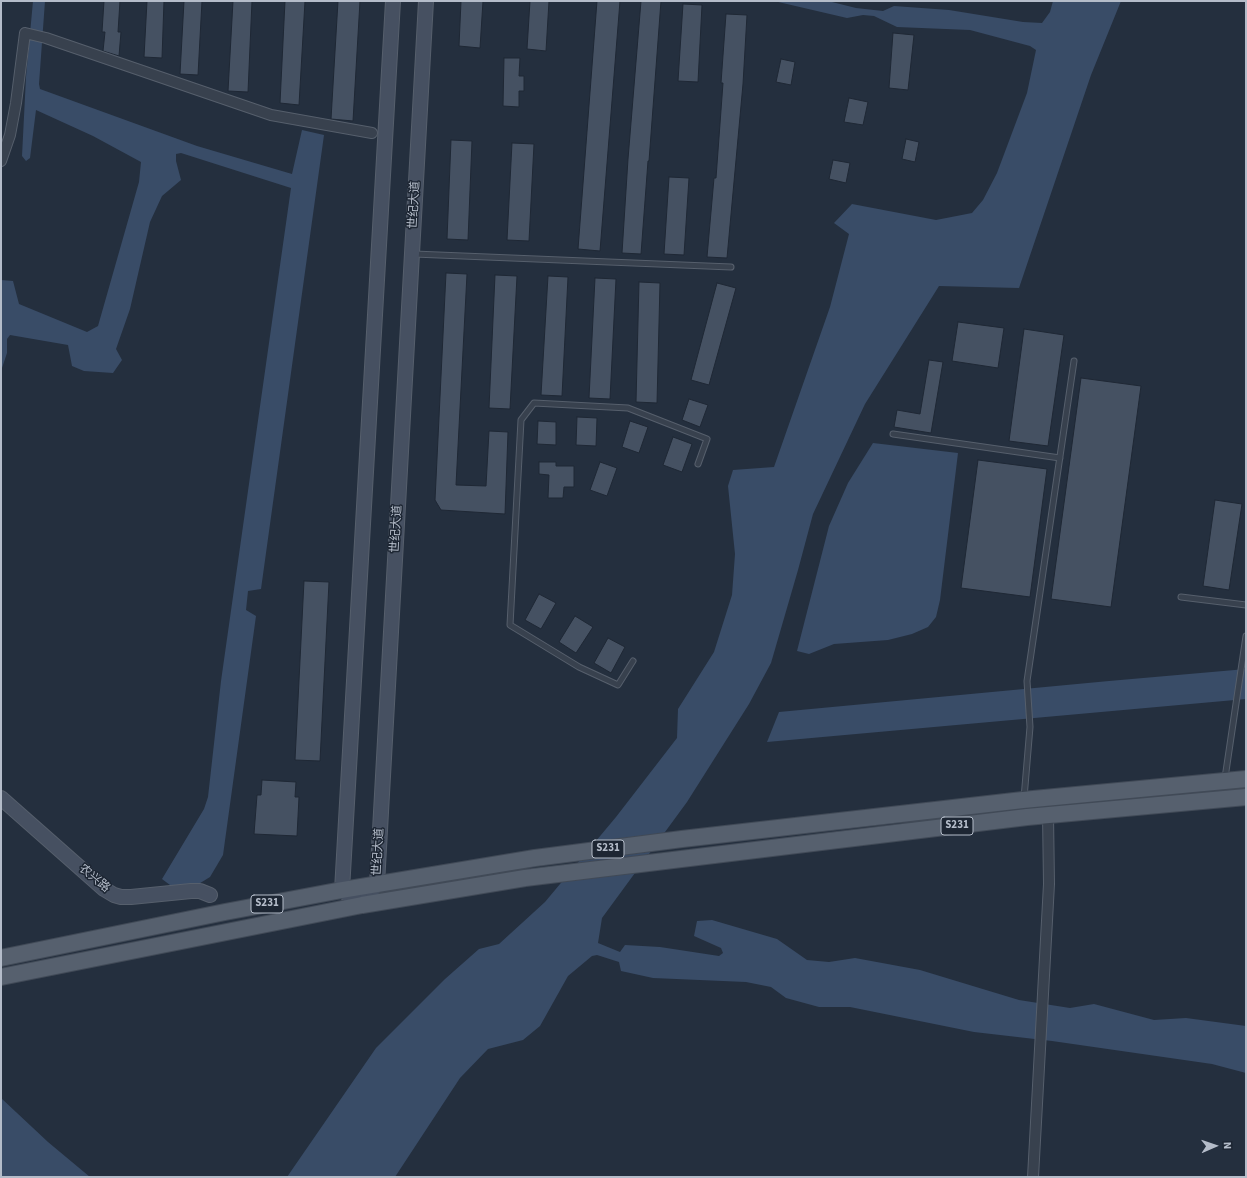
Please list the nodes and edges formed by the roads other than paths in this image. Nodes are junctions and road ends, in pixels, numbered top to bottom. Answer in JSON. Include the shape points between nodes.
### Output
{"nodes":[{"id":1,"x":393,"y":1,"type":"edge"},
{"id":2,"x":426,"y":1,"type":"edge"},
{"id":3,"x":372,"y":134,"type":"dead end"},
{"id":4,"x":1,"y":161,"type":"edge"},
{"id":5,"x":412,"y":254,"type":"junction"},
{"id":6,"x":730,"y":267,"type":"dead end"},
{"id":7,"x":1074,"y":361,"type":"dead end"},
{"id":8,"x":893,"y":434,"type":"dead end"},
{"id":9,"x":1060,"y":458,"type":"junction"},
{"id":10,"x":698,"y":464,"type":"dead end"},
{"id":11,"x":1181,"y":597,"type":"dead end"},
{"id":12,"x":1246,"y":605,"type":"edge"},
{"id":13,"x":1246,"y":636,"type":"edge"},
{"id":14,"x":633,"y":661,"type":"dead end"},
{"id":15,"x":1246,"y":779,"type":"edge"},
{"id":16,"x":1224,"y":781,"type":"junction"},
{"id":17,"x":1246,"y":796,"type":"edge"},
{"id":18,"x":1,"y":798,"type":"edge"},
{"id":19,"x":1024,"y":800,"type":"junction"},
{"id":20,"x":1048,"y":815,"type":"junction"},
{"id":21,"x":377,"y":884,"type":"junction"},
{"id":22,"x":342,"y":890,"type":"junction"},
{"id":23,"x":210,"y":895,"type":"dead end"},
{"id":24,"x":362,"y":905,"type":"junction"},
{"id":25,"x":1,"y":958,"type":"edge"},
{"id":26,"x":1,"y":977,"type":"edge"},
{"id":27,"x":1033,"y":1177,"type":"edge"}],
"edges":[{"from":1,"to":22,"type":"main road"},
{"from":2,"to":5,"type":"main road","name":"世纪大道"},
{"from":3,"to":4,"type":"street","via":[[271,115],[25,33],[10,135]]},
{"from":5,"to":6,"type":"lane"},
{"from":5,"to":21,"type":"main road","name":"世纪大道"},
{"from":7,"to":9,"type":"lane"},
{"from":8,"to":9,"type":"lane"},
{"from":9,"to":19,"type":"lane","via":[[1027,681],[1030,727]]},
{"from":10,"to":14,"type":"lane","via":[[707,439],[628,408],[534,403],[521,420],[510,624],[579,667],[618,686]]},
{"from":11,"to":12,"type":"lane"},
{"from":13,"to":16,"type":"lane"},
{"from":15,"to":16,"type":"main road","number":"S231"},
{"from":16,"to":19,"type":"main road","number":"S231"},
{"from":17,"to":20,"type":"main road","number":"S231"},
{"from":18,"to":23,"type":"main road","name":"农兴路","via":[[114,896],[131,897],[191,891]]},
{"from":19,"to":21,"type":"main road","number":"S231","via":[[535,858]]},
{"from":20,"to":24,"type":"main road","number":"S231","via":[[525,878]]},
{"from":20,"to":27,"type":"street","via":[[1049,884]]},
{"from":21,"to":22,"type":"main road","number":"S231"},
{"from":21,"to":24,"type":"main road","name":"世纪大道"},
{"from":22,"to":24,"type":"main road"},
{"from":22,"to":25,"type":"main road","number":"S231"},
{"from":24,"to":26,"type":"main road","number":"S231"}]}
